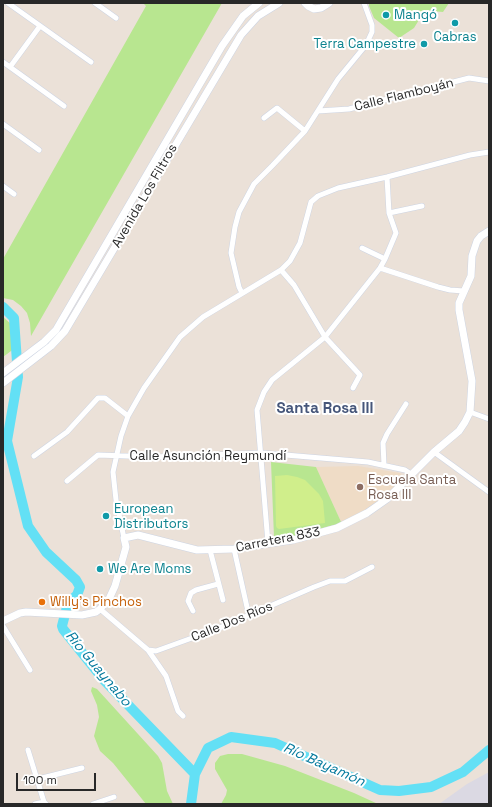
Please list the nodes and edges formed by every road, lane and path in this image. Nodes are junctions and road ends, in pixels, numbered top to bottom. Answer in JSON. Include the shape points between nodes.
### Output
{"nodes":[{"id":1,"x":8,"y":3,"type":"edge"},
{"id":2,"x":95,"y":3,"type":"edge"},
{"id":3,"x":259,"y":3,"type":"edge"},
{"id":4,"x":279,"y":3,"type":"edge"},
{"id":5,"x":306,"y":3,"type":"edge"},
{"id":6,"x":328,"y":3,"type":"edge"},
{"id":7,"x":364,"y":3,"type":"edge"},
{"id":8,"x":116,"y":18,"type":"dead end"},
{"id":9,"x":40,"y":26,"type":"junction"},
{"id":10,"x":3,"y":62,"type":"edge"},
{"id":11,"x":90,"y":62,"type":"dead end"},
{"id":12,"x":10,"y":67,"type":"junction"},
{"id":13,"x":489,"y":81,"type":"edge"},
{"id":14,"x":64,"y":106,"type":"dead end"},
{"id":15,"x":318,"y":111,"type":"junction"},
{"id":16,"x":264,"y":118,"type":"dead end"},
{"id":17,"x":3,"y":124,"type":"edge"},
{"id":18,"x":305,"y":131,"type":"junction"},
{"id":19,"x":39,"y":150,"type":"dead end"},
{"id":20,"x":489,"y":152,"type":"edge"},
{"id":21,"x":387,"y":177,"type":"junction"},
{"id":22,"x":3,"y":186,"type":"edge"},
{"id":23,"x":14,"y":194,"type":"dead end"},
{"id":24,"x":422,"y":206,"type":"dead end"},
{"id":25,"x":389,"y":213,"type":"junction"},
{"id":26,"x":489,"y":231,"type":"edge"},
{"id":27,"x":362,"y":248,"type":"dead end"},
{"id":28,"x":385,"y":259,"type":"junction"},
{"id":29,"x":380,"y":268,"type":"junction"},
{"id":30,"x":281,"y":270,"type":"junction"},
{"id":31,"x":464,"y":291,"type":"junction"},
{"id":32,"x":242,"y":293,"type":"junction"},
{"id":33,"x":325,"y":337,"type":"junction"},
{"id":34,"x":3,"y":373,"type":"edge"},
{"id":35,"x":3,"y":383,"type":"edge"},
{"id":36,"x":353,"y":388,"type":"dead end"},
{"id":37,"x":406,"y":404,"type":"dead end"},
{"id":38,"x":470,"y":412,"type":"junction"},
{"id":39,"x":128,"y":416,"type":"junction"},
{"id":40,"x":489,"y":419,"type":"edge"},
{"id":41,"x":434,"y":452,"type":"junction"},
{"id":42,"x":262,"y":453,"type":"junction"},
{"id":43,"x":34,"y":456,"type":"dead end"},
{"id":44,"x":116,"y":456,"type":"junction"},
{"id":45,"x":384,"y":465,"type":"junction"},
{"id":46,"x":411,"y":474,"type":"junction"},
{"id":47,"x":67,"y":481,"type":"dead end"},
{"id":48,"x":489,"y":492,"type":"edge"},
{"id":49,"x":124,"y":538,"type":"junction"},
{"id":50,"x":268,"y":543,"type":"junction"},
{"id":51,"x":234,"y":549,"type":"junction"},
{"id":52,"x":210,"y":550,"type":"junction"},
{"id":53,"x":372,"y":568,"type":"dead end"},
{"id":54,"x":218,"y":584,"type":"junction"},
{"id":55,"x":223,"y":600,"type":"dead end"},
{"id":56,"x":100,"y":609,"type":"junction"},
{"id":57,"x":193,"y":611,"type":"dead end"},
{"id":58,"x":249,"y":616,"type":"junction"},
{"id":59,"x":3,"y":621,"type":"edge"},
{"id":60,"x":3,"y":626,"type":"edge"},
{"id":61,"x":148,"y":650,"type":"junction"},
{"id":62,"x":30,"y":670,"type":"dead end"},
{"id":63,"x":183,"y":716,"type":"dead end"},
{"id":64,"x":28,"y":750,"type":"dead end"},
{"id":65,"x":82,"y":768,"type":"dead end"},
{"id":66,"x":38,"y":779,"type":"junction"},
{"id":67,"x":114,"y":797,"type":"dead end"},
{"id":68,"x":45,"y":803,"type":"edge"},
{"id":69,"x":35,"y":804,"type":"edge"},
{"id":70,"x":93,"y":804,"type":"edge"}],
"edges":[{"from":1,"to":9,"type":"street"},
{"from":2,"to":8,"type":"street"},
{"from":3,"to":34,"type":"main road","name":"Avenida Los Filtros","via":[[243,16],[222,46],[65,315],[48,339]]},
{"from":4,"to":35,"type":"main road","name":"Avenida Los Filtros","via":[[258,16],[241,35],[71,324],[51,346]]},
{"from":5,"to":6,"type":"main road","via":[[314,9]]},
{"from":7,"to":15,"type":"street","via":[[372,25],[370,38],[338,79]]},
{"from":9,"to":11,"type":"street"},
{"from":9,"to":12,"type":"street"},
{"from":10,"to":12,"type":"street"},
{"from":12,"to":14,"type":"street"},
{"from":13,"to":15,"type":"street","name":"Calle Flamboyán","via":[[469,78],[349,109]]},
{"from":15,"to":18,"type":"street"},
{"from":16,"to":18,"type":"street","via":[[277,108]]},
{"from":17,"to":19,"type":"street"},
{"from":18,"to":32,"type":"street","via":[[254,184],[239,212],[231,252]]},
{"from":20,"to":21,"type":"street"},
{"from":21,"to":25,"type":"street"},
{"from":21,"to":30,"type":"street","via":[[338,188],[318,196],[312,202],[296,252]]},
{"from":22,"to":23,"type":"street"},
{"from":24,"to":25,"type":"street"},
{"from":25,"to":28,"type":"street","via":[[396,233]]},
{"from":26,"to":31,"type":"main road","name":"Carretera 833","via":[[476,241],[471,276]]},
{"from":27,"to":28,"type":"street"},
{"from":28,"to":29,"type":"street"},
{"from":29,"to":31,"type":"street","via":[[438,287]]},
{"from":29,"to":33,"type":"street"},
{"from":30,"to":32,"type":"street"},
{"from":30,"to":33,"type":"street","via":[[294,284]]},
{"from":31,"to":38,"type":"main road","name":"Carretera 833","via":[[459,310],[472,381]]},
{"from":32,"to":39,"type":"street","via":[[203,317],[180,337],[144,388]]},
{"from":33,"to":36,"type":"street","via":[[360,375]]},
{"from":33,"to":42,"type":"street","via":[[272,380],[264,392],[258,410]]},
{"from":37,"to":45,"type":"street","via":[[387,434],[384,443]]},
{"from":38,"to":40,"type":"street"},
{"from":38,"to":41,"type":"main road","name":"Carretera 833","via":[[459,431]]},
{"from":39,"to":43,"type":"street","via":[[105,398],[98,398],[67,432]]},
{"from":39,"to":44,"type":"street"},
{"from":41,"to":46,"type":"main road","name":"Carretera 833"},
{"from":41,"to":48,"type":"street"},
{"from":42,"to":44,"type":"street","name":"Calle Asunción Reymundí"},
{"from":42,"to":45,"type":"street","name":"Calle Asunción Reymundí"},
{"from":42,"to":50,"type":"street"},
{"from":44,"to":47,"type":"street","name":"Calle Asunción Reymundí","via":[[98,455]]},
{"from":44,"to":49,"type":"street","via":[[113,472]]},
{"from":45,"to":46,"type":"street","name":"Calle Asunción Reymundí"},
{"from":46,"to":50,"type":"main road","name":"Carretera 833","via":[[387,499],[367,513],[342,525],[293,540]]},
{"from":49,"to":52,"type":"main road","name":"Carretera 833","via":[[138,535],[190,549]]},
{"from":49,"to":56,"type":"main road","via":[[126,547],[115,586],[109,599]]},
{"from":50,"to":51,"type":"main road","name":"Carretera 833"},
{"from":51,"to":52,"type":"main road","name":"Carretera 833"},
{"from":51,"to":58,"type":"street"},
{"from":52,"to":54,"type":"street"},
{"from":53,"to":58,"type":"street","name":"Calle Dos Ríos","via":[[344,581],[330,581],[314,586]]},
{"from":54,"to":55,"type":"street"},
{"from":54,"to":57,"type":"street","via":[[191,593],[188,601]]},
{"from":56,"to":59,"type":"main road","via":[[82,615],[20,613]]},
{"from":56,"to":61,"type":"street"},
{"from":58,"to":61,"type":"street","name":"Calle Dos Ríos","via":[[156,652]]},
{"from":60,"to":62,"type":"street"},
{"from":61,"to":63,"type":"street","via":[[166,676],[178,711]]},
{"from":64,"to":66,"type":"street"},
{"from":65,"to":66,"type":"street"},
{"from":66,"to":68,"type":"street"},
{"from":67,"to":70,"type":"street"},
{"from":68,"to":69,"type":"street"}]}
